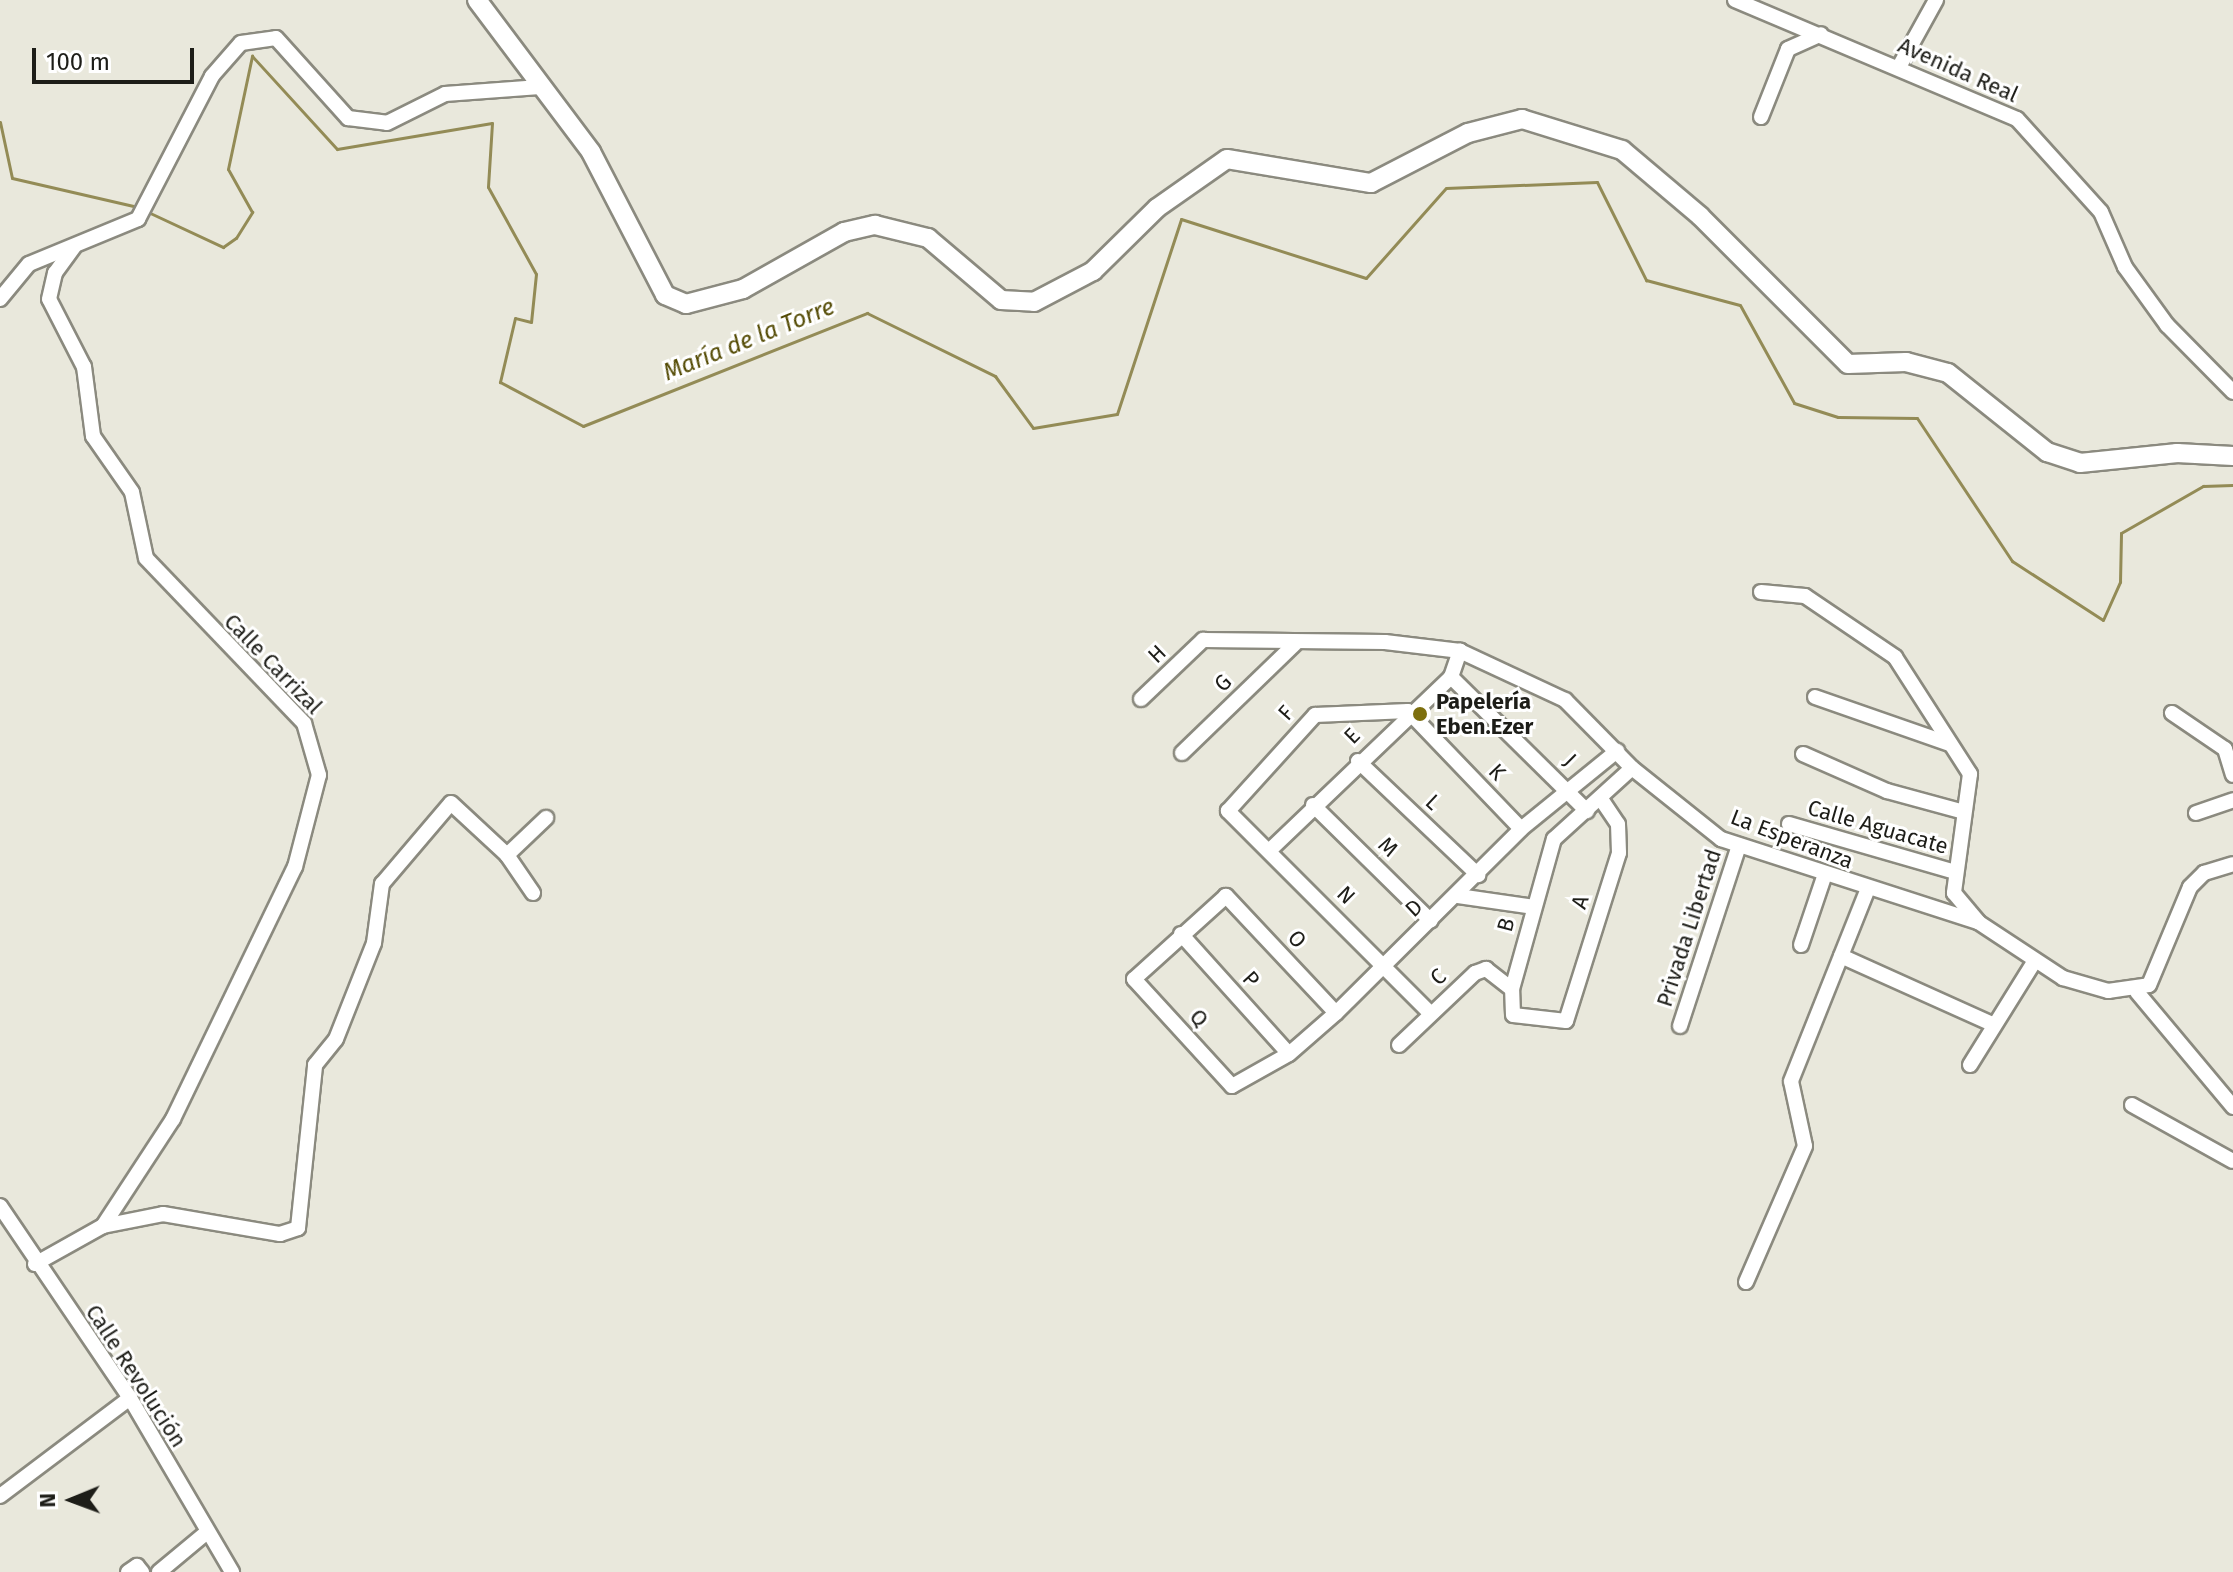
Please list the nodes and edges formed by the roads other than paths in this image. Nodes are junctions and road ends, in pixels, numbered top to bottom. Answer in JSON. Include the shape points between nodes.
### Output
{"nodes":[{"id":1,"x":477,"y":0,"type":"edge"},
{"id":2,"x":1735,"y":0,"type":"edge"},
{"id":3,"x":1936,"y":0,"type":"edge"},
{"id":4,"x":1821,"y":34,"type":"junction"},
{"id":5,"x":1899,"y":67,"type":"junction"},
{"id":6,"x":540,"y":87,"type":"junction"},
{"id":7,"x":1761,"y":117,"type":"dead end"},
{"id":8,"x":74,"y":247,"type":"junction"},
{"id":9,"x":2,"y":294,"type":"edge"},
{"id":10,"x":2233,"y":392,"type":"edge"},
{"id":11,"x":2233,"y":456,"type":"edge"},
{"id":12,"x":1761,"y":592,"type":"dead end"},
{"id":13,"x":1203,"y":640,"type":"joint"},
{"id":14,"x":1295,"y":644,"type":"junction"},
{"id":15,"x":1460,"y":651,"type":"junction"},
{"id":16,"x":1451,"y":677,"type":"junction"},
{"id":17,"x":1815,"y":697,"type":"dead end"},
{"id":18,"x":1141,"y":699,"type":"dead end"},
{"id":19,"x":1408,"y":711,"type":"junction"},
{"id":20,"x":2172,"y":713,"type":"dead end"},
{"id":21,"x":1950,"y":744,"type":"junction"},
{"id":22,"x":1617,"y":751,"type":"junction"},
{"id":23,"x":1182,"y":753,"type":"dead end"},
{"id":24,"x":1803,"y":754,"type":"dead end"},
{"id":25,"x":1358,"y":761,"type":"junction"},
{"id":26,"x":1632,"y":768,"type":"junction"},
{"id":27,"x":2233,"y":775,"type":"edge"},
{"id":28,"x":1572,"y":794,"type":"junction"},
{"id":29,"x":1601,"y":799,"type":"junction"},
{"id":30,"x":2233,"y":800,"type":"edge"},
{"id":31,"x":1313,"y":805,"type":"junction"},
{"id":32,"x":1228,"y":811,"type":"joint"},
{"id":33,"x":1587,"y":811,"type":"junction"},
{"id":34,"x":1964,"y":812,"type":"junction"},
{"id":35,"x":2196,"y":813,"type":"dead end"},
{"id":36,"x":546,"y":818,"type":"dead end"},
{"id":37,"x":1789,"y":824,"type":"dead end"},
{"id":38,"x":1521,"y":829,"type":"junction"},
{"id":39,"x":1739,"y":845,"type":"junction"},
{"id":40,"x":1270,"y":850,"type":"junction"},
{"id":41,"x":507,"y":855,"type":"junction"},
{"id":42,"x":2233,"y":864,"type":"edge"},
{"id":43,"x":1955,"y":872,"type":"junction"},
{"id":44,"x":1478,"y":875,"type":"junction"},
{"id":45,"x":1824,"y":877,"type":"junction"},
{"id":46,"x":1867,"y":891,"type":"junction"},
{"id":47,"x":533,"y":893,"type":"dead end"},
{"id":48,"x":1458,"y":896,"type":"junction"},
{"id":49,"x":1534,"y":907,"type":"junction"},
{"id":50,"x":1431,"y":921,"type":"junction"},
{"id":51,"x":1978,"y":922,"type":"junction"},
{"id":52,"x":1181,"y":934,"type":"junction"},
{"id":53,"x":1801,"y":945,"type":"dead end"},
{"id":54,"x":1841,"y":956,"type":"junction"},
{"id":55,"x":2034,"y":962,"type":"junction"},
{"id":56,"x":1384,"y":966,"type":"junction"},
{"id":57,"x":1512,"y":989,"type":"junction"},
{"id":58,"x":2137,"y":992,"type":"junction"},
{"id":59,"x":1336,"y":1013,"type":"junction"},
{"id":60,"x":1430,"y":1013,"type":"junction"},
{"id":61,"x":1990,"y":1023,"type":"junction"},
{"id":62,"x":1680,"y":1026,"type":"dead end"},
{"id":63,"x":1399,"y":1045,"type":"dead end"},
{"id":64,"x":1289,"y":1054,"type":"junction"},
{"id":65,"x":1970,"y":1065,"type":"dead end"},
{"id":66,"x":1232,"y":1086,"type":"joint"},
{"id":67,"x":2132,"y":1105,"type":"dead end"},
{"id":68,"x":2233,"y":1107,"type":"edge"},
{"id":69,"x":2233,"y":1161,"type":"edge"},
{"id":70,"x":3,"y":1215,"type":"edge"},
{"id":71,"x":103,"y":1226,"type":"junction"},
{"id":72,"x":35,"y":1264,"type":"junction"},
{"id":73,"x":1746,"y":1282,"type":"dead end"},
{"id":74,"x":130,"y":1398,"type":"junction"},
{"id":75,"x":0,"y":1496,"type":"edge"},
{"id":76,"x":207,"y":1532,"type":"junction"},
{"id":77,"x":128,"y":1572,"type":"edge"},
{"id":78,"x":142,"y":1572,"type":"edge"},
{"id":79,"x":159,"y":1572,"type":"edge"},
{"id":80,"x":232,"y":1572,"type":"edge"}],
"edges":[{"from":1,"to":6,"type":"main road"},
{"from":2,"to":4,"type":"street","name":"Avenida Real"},
{"from":3,"to":5,"type":"street"},
{"from":4,"to":5,"type":"street","name":"Avenida Real"},
{"from":4,"to":7,"type":"street","via":[[1788,49]]},
{"from":5,"to":10,"type":"street","name":"Avenida Real","via":[[2017,119],[2101,212],[2125,267],[2167,325]]},
{"from":6,"to":8,"type":"street","via":[[445,94],[387,123],[361,120],[348,118],[276,38],[241,43],[212,76],[138,219]]},
{"from":6,"to":11,"type":"main road","via":[[591,152],[665,295],[686,304],[743,289],[844,232],[875,225],[928,238],[1001,300],[1034,302],[1093,271],[1157,208],[1227,159],[1371,183],[1468,133],[1522,119],[1622,150],[1700,216],[1848,364],[1906,362],[1948,373],[2047,452],[2080,463],[2177,453]]},
{"from":8,"to":9,"type":"street","via":[[29,264]]},
{"from":8,"to":71,"type":"street","name":"Calle Carrizal","via":[[55,273],[49,299],[84,367],[93,436],[132,492],[146,558],[304,723],[319,775],[295,867],[173,1119]]},
{"from":12,"to":21,"type":"street","via":[[1805,596],[1895,657]]},
{"from":13,"to":14,"type":"street","name":"La Esperanza"},
{"from":13,"to":18,"type":"street","name":"H"},
{"from":14,"to":15,"type":"street","name":"La Esperanza","via":[[1385,642]]},
{"from":14,"to":23,"type":"street","name":"G"},
{"from":15,"to":16,"type":"street"},
{"from":15,"to":22,"type":"street","name":"La Esperanza","via":[[1565,700]]},
{"from":16,"to":19,"type":"street","name":"E"},
{"from":16,"to":28,"type":"street","name":"J"},
{"from":17,"to":21,"type":"street"},
{"from":19,"to":25,"type":"street","name":"E"},
{"from":19,"to":32,"type":"street","name":"F","via":[[1315,715]]},
{"from":19,"to":38,"type":"street","name":"K"},
{"from":20,"to":27,"type":"street","via":[[2225,749]]},
{"from":21,"to":34,"type":"street","via":[[1970,774]]},
{"from":22,"to":26,"type":"street","name":"La Esperanza"},
{"from":22,"to":28,"type":"street","name":"D"},
{"from":24,"to":34,"type":"street","via":[[1887,791]]},
{"from":25,"to":31,"type":"street","name":"E"},
{"from":25,"to":44,"type":"street","name":"L"},
{"from":26,"to":29,"type":"street"},
{"from":26,"to":39,"type":"street","name":"La Esperanza","via":[[1721,839]]},
{"from":28,"to":33,"type":"street","name":"J"},
{"from":28,"to":38,"type":"street","name":"D"},
{"from":29,"to":33,"type":"street"},
{"from":29,"to":57,"type":"street","name":"A","via":[[1618,824],[1619,853],[1566,1021],[1513,1015]]},
{"from":30,"to":35,"type":"street"},
{"from":31,"to":40,"type":"street","name":"E"},
{"from":31,"to":50,"type":"street","name":"M"},
{"from":32,"to":40,"type":"street","name":"N"},
{"from":33,"to":49,"type":"street","name":"B","via":[[1554,839]]},
{"from":34,"to":43,"type":"street"},
{"from":36,"to":41,"type":"street"},
{"from":37,"to":43,"type":"street","name":"Calle Aguacate"},
{"from":38,"to":44,"type":"street","name":"D"},
{"from":39,"to":45,"type":"street","name":"La Esperanza"},
{"from":39,"to":62,"type":"street","name":"Privada Libertad"},
{"from":40,"to":56,"type":"street","name":"N"},
{"from":41,"to":47,"type":"street"},
{"from":41,"to":71,"type":"street","via":[[451,803],[382,884],[374,943],[310,1083],[298,1228],[280,1234],[163,1214]]},
{"from":42,"to":58,"type":"street","via":[[2204,873],[2190,887],[2161,969]]},
{"from":43,"to":51,"type":"street","via":[[1954,893]]},
{"from":44,"to":48,"type":"street","name":"D"},
{"from":45,"to":46,"type":"street","name":"La Esperanza"},
{"from":45,"to":53,"type":"street"},
{"from":46,"to":51,"type":"street","name":"La Esperanza"},
{"from":46,"to":54,"type":"street"},
{"from":48,"to":49,"type":"street"},
{"from":48,"to":50,"type":"street","name":"D"},
{"from":49,"to":57,"type":"street","name":"B"},
{"from":50,"to":56,"type":"street","name":"D"},
{"from":51,"to":55,"type":"street","name":"La Esperanza"},
{"from":52,"to":59,"type":"street","name":"O","via":[[1226,896]]},
{"from":52,"to":64,"type":"street","name":"P"},
{"from":52,"to":66,"type":"street","name":"Q","via":[[1134,979]]},
{"from":54,"to":61,"type":"street"},
{"from":54,"to":73,"type":"street","via":[[1811,1019],[1791,1081],[1805,1146]]},
{"from":55,"to":58,"type":"street","name":"La Esperanza","via":[[2063,978]]},
{"from":55,"to":61,"type":"street"},
{"from":56,"to":59,"type":"street","name":"D"},
{"from":56,"to":60,"type":"street","name":"N"},
{"from":57,"to":60,"type":"street","name":"C","via":[[1486,969]]},
{"from":58,"to":68,"type":"street"},
{"from":59,"to":64,"type":"street","name":"D"},
{"from":60,"to":63,"type":"street","name":"C"},
{"from":61,"to":65,"type":"street"},
{"from":64,"to":66,"type":"street","name":"D"},
{"from":67,"to":69,"type":"street"},
{"from":70,"to":72,"type":"street","name":"Calle Revolución"},
{"from":71,"to":72,"type":"street","name":"Calle Carrizal"},
{"from":72,"to":74,"type":"street","name":"Calle Revolución"},
{"from":74,"to":75,"type":"street"},
{"from":74,"to":76,"type":"street","name":"Calle Revolución"},
{"from":76,"to":79,"type":"street"},
{"from":76,"to":80,"type":"street","name":"Calle Revolución"},
{"from":77,"to":78,"type":"street","via":[[137,1566]]}]}
